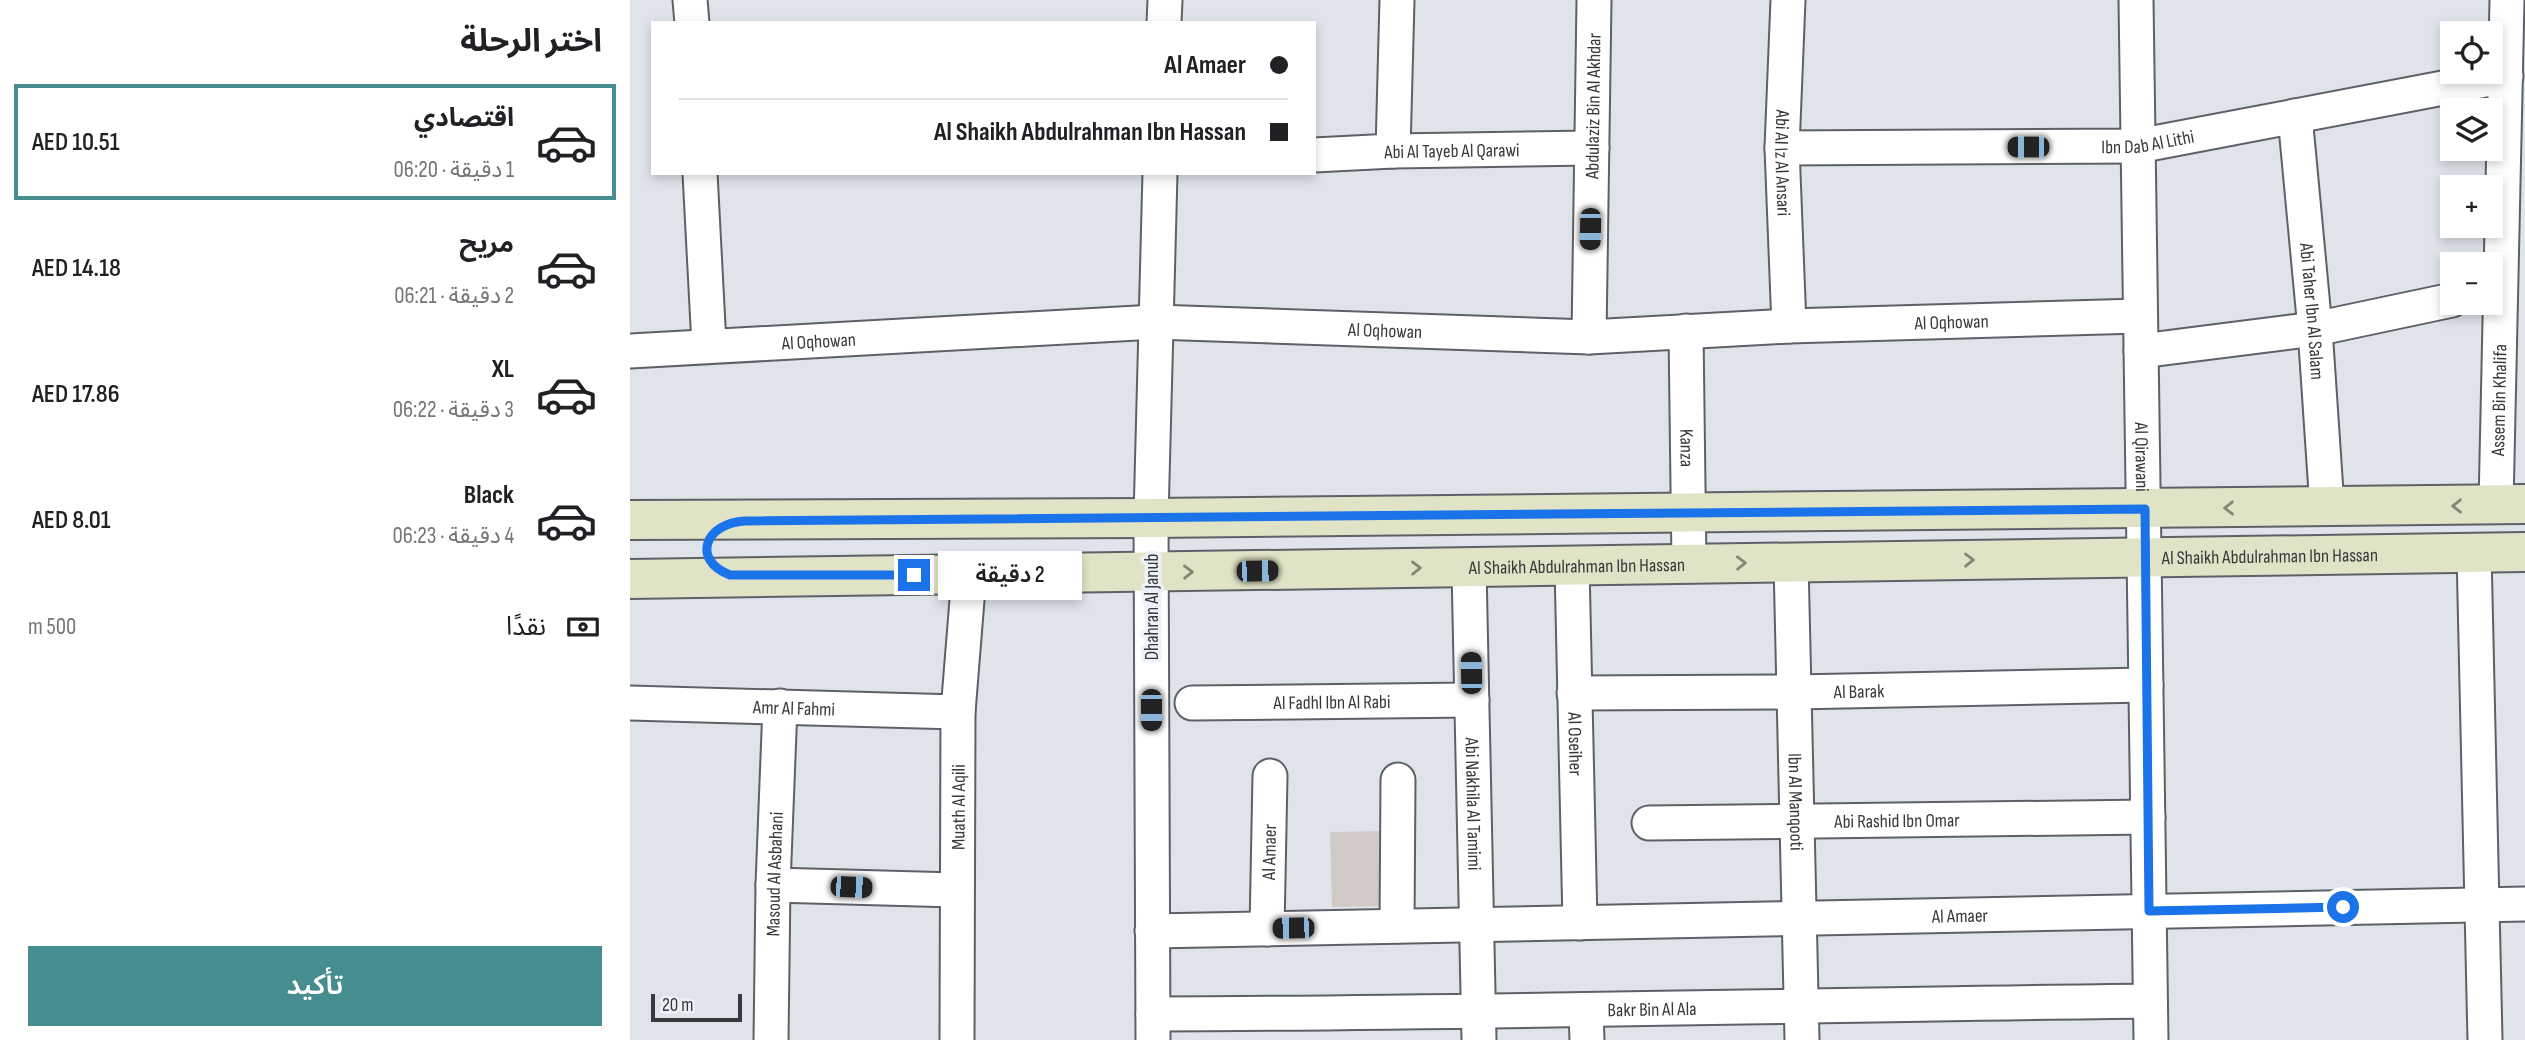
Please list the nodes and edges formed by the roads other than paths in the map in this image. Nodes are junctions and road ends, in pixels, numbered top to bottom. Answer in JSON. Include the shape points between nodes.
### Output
{"nodes":[{"id":1,"x":690,"y":0,"type":"edge"},
{"id":2,"x":1165,"y":0,"type":"edge"},
{"id":3,"x":1397,"y":0,"type":"edge"},
{"id":4,"x":1594,"y":0,"type":"edge"},
{"id":5,"x":1788,"y":0,"type":"edge"},
{"id":6,"x":2136,"y":0,"type":"edge"},
{"id":7,"x":2507,"y":0,"type":"edge"},
{"id":8,"x":692,"y":21,"type":"edge"},
{"id":9,"x":1164,"y":21,"type":"edge"},
{"id":10,"x":2506,"y":76,"type":"junction"},
{"id":11,"x":2295,"y":117,"type":"junction"},
{"id":12,"x":2138,"y":146,"type":"junction"},
{"id":13,"x":1592,"y":148,"type":"junction"},
{"id":14,"x":1782,"y":148,"type":"junction"},
{"id":15,"x":1393,"y":151,"type":"junction"},
{"id":16,"x":1316,"y":155,"type":"edge"},
{"id":17,"x":700,"y":175,"type":"edge"},
{"id":18,"x":1160,"y":175,"type":"edge"},
{"id":19,"x":2514,"y":188,"type":"edge"},
{"id":20,"x":2502,"y":252,"type":"edge"},
{"id":21,"x":2440,"y":303,"type":"edge"},
{"id":22,"x":2497,"y":315,"type":"edge"},
{"id":23,"x":2140,"y":316,"type":"junction"},
{"id":24,"x":1155,"y":322,"type":"junction"},
{"id":25,"x":1789,"y":326,"type":"junction"},
{"id":26,"x":2315,"y":329,"type":"junction"},
{"id":27,"x":1686,"y":331,"type":"junction"},
{"id":28,"x":1589,"y":337,"type":"junction"},
{"id":29,"x":709,"y":345,"type":"junction"},
{"id":30,"x":630,"y":351,"type":"edge"},
{"id":31,"x":2141,"y":351,"type":"junction"},
{"id":32,"x":2511,"y":505,"type":"edge"},
{"id":33,"x":2327,"y":507,"type":"junction"},
{"id":34,"x":2145,"y":509,"type":"junction"},
{"id":35,"x":1688,"y":513,"type":"junction"},
{"id":36,"x":1151,"y":518,"type":"junction"},
{"id":37,"x":630,"y":520,"type":"edge"},
{"id":38,"x":745,"y":521,"type":"junction"},
{"id":39,"x":2474,"y":552,"type":"junction"},
{"id":40,"x":2525,"y":552,"type":"edge"},
{"id":41,"x":2144,"y":557,"type":"junction"},
{"id":42,"x":1791,"y":562,"type":"junction"},
{"id":43,"x":1689,"y":564,"type":"junction"},
{"id":44,"x":1572,"y":566,"type":"junction"},
{"id":45,"x":1469,"y":568,"type":"junction"},
{"id":46,"x":1151,"y":572,"type":"junction"},
{"id":47,"x":748,"y":575,"type":"junction"},
{"id":48,"x":969,"y":575,"type":"junction"},
{"id":49,"x":630,"y":579,"type":"edge"},
{"id":50,"x":2146,"y":685,"type":"junction"},
{"id":51,"x":1794,"y":692,"type":"junction"},
{"id":52,"x":1574,"y":693,"type":"junction"},
{"id":53,"x":1472,"y":700,"type":"junction"},
{"id":54,"x":630,"y":703,"type":"edge"},
{"id":55,"x":1192,"y":704,"type":"dead end"},
{"id":56,"x":780,"y":706,"type":"junction"},
{"id":57,"x":958,"y":712,"type":"junction"},
{"id":58,"x":1270,"y":776,"type":"dead end"},
{"id":59,"x":1398,"y":780,"type":"dead end"},
{"id":60,"x":2148,"y":817,"type":"junction"},
{"id":61,"x":1797,"y":821,"type":"junction"},
{"id":62,"x":1649,"y":823,"type":"dead end"},
{"id":63,"x":773,"y":885,"type":"junction"},
{"id":64,"x":956,"y":890,"type":"junction"},
{"id":65,"x":2525,"y":904,"type":"edge"},
{"id":66,"x":2482,"y":905,"type":"junction"},
{"id":67,"x":2149,"y":911,"type":"junction"},
{"id":68,"x":1799,"y":918,"type":"junction"},
{"id":69,"x":1580,"y":923,"type":"junction"},
{"id":70,"x":1477,"y":925,"type":"junction"},
{"id":71,"x":1397,"y":926,"type":"junction"},
{"id":72,"x":1267,"y":929,"type":"junction"},
{"id":73,"x":1152,"y":931,"type":"junction"},
{"id":74,"x":2150,"y":1001,"type":"junction"},
{"id":75,"x":1801,"y":1005,"type":"junction"},
{"id":76,"x":1586,"y":1025,"type":"edge"},
{"id":77,"x":1479,"y":1026,"type":"edge"},
{"id":78,"x":1153,"y":1027,"type":"edge"},
{"id":79,"x":1402,"y":1027,"type":"edge"},
{"id":80,"x":771,"y":1040,"type":"edge"},
{"id":81,"x":957,"y":1040,"type":"edge"},
{"id":82,"x":1802,"y":1040,"type":"edge"},
{"id":83,"x":2151,"y":1040,"type":"edge"},
{"id":84,"x":2485,"y":1040,"type":"edge"}],
"edges":[{"from":1,"to":8,"type":"street"},
{"from":2,"to":9,"type":"street"},
{"from":3,"to":15,"type":"street"},
{"from":4,"to":13,"type":"street","name":"Abdulaziz Bin Al Akhdar"},
{"from":5,"to":14,"type":"street","name":"Abi Al Iz Al Ansari"},
{"from":6,"to":12,"type":"street","name":"Al Qirawani"},
{"from":7,"to":10,"type":"street","name":"Assem Bin Khalifa"},
{"from":10,"to":11,"type":"street","name":"Ibn Dab Al Lithi"},
{"from":10,"to":19,"type":"street","name":"Assem Bin Khalifa"},
{"from":11,"to":12,"type":"street","name":"Ibn Dab Al Lithi"},
{"from":11,"to":26,"type":"street","name":"Abi Taher Ibn Al Salam"},
{"from":12,"to":14,"type":"street","name":"Ibn Dab Al Lithi"},
{"from":12,"to":23,"type":"street","name":"Al Qirawani"},
{"from":13,"to":15,"type":"street","name":"Abi Al Tayeb Al Qarawi"},
{"from":13,"to":28,"type":"street","name":"Abdulaziz Bin Al Akhdar"},
{"from":14,"to":25,"type":"street","name":"Abi Al Iz Al Ansari"},
{"from":15,"to":16,"type":"street","name":"Abi Al Tayeb Al Qarawi"},
{"from":17,"to":29,"type":"street"},
{"from":18,"to":24,"type":"street","name":"Dhahran Al Janub"},
{"from":19,"to":20,"type":"street","name":"Assem Bin Khalifa"},
{"from":21,"to":26,"type":"street"},
{"from":22,"to":32,"type":"street","name":"Assem Bin Khalifa"},
{"from":23,"to":25,"type":"street","name":"Al Oqhowan"},
{"from":23,"to":31,"type":"street","name":"Al Qirawani"},
{"from":24,"to":28,"type":"street","name":"Al Oqhowan"},
{"from":24,"to":29,"type":"street","name":"Al Oqhowan"},
{"from":24,"to":36,"type":"street","name":"Dhahran Al Janub"},
{"from":25,"to":27,"type":"street","name":"Al Oqhowan"},
{"from":26,"to":31,"type":"street"},
{"from":26,"to":33,"type":"street","name":"Abi Taher Ibn Al Salam"},
{"from":27,"to":28,"type":"street","name":"Al Oqhowan"},
{"from":27,"to":35,"type":"street","name":"Kanza"},
{"from":29,"to":30,"type":"street","name":"Al Oqhowan"},
{"from":31,"to":34,"type":"street","name":"Al Qirawani"},
{"from":32,"to":33,"type":"street","one_way":true},
{"from":33,"to":34,"type":"street","one_way":true},
{"from":34,"to":35,"type":"street"},
{"from":34,"to":41,"type":"street","name":"Al Qirawani"},
{"from":35,"to":36,"type":"street"},
{"from":35,"to":43,"type":"street","name":"Kanza"},
{"from":36,"to":38,"type":"street"},
{"from":36,"to":46,"type":"street","name":"Dhahran Al Janub"},
{"from":37,"to":38,"type":"street"},
{"from":37,"to":49,"type":"street","via":[[654,527],[667,549],[658,573]]},
{"from":38,"to":47,"type":"street","via":[[716,529],[708,546],[713,565],[720,571]]},
{"from":39,"to":40,"type":"street","name":"Al Shaikh Abdulrahman Ibn Hassan"},
{"from":39,"to":41,"type":"street","name":"Al Shaikh Abdulrahman Ibn Hassan"},
{"from":39,"to":66,"type":"street"},
{"from":42,"to":41,"type":"street","name":"Al Shaikh Abdulrahman Ibn Hassan","one_way":true},
{"from":41,"to":50,"type":"street","name":"Al Qirawani"},
{"from":43,"to":42,"type":"street","name":"Al Shaikh Abdulrahman Ibn Hassan","one_way":true},
{"from":42,"to":51,"type":"street","name":"Ibn Al Manqooti"},
{"from":43,"to":44,"type":"street","name":"Al Shaikh Abdulrahman Ibn Hassan"},
{"from":44,"to":45,"type":"street","name":"Al Shaikh Abdulrahman Ibn Hassan"},
{"from":44,"to":52,"type":"street","name":"Al Oseiher"},
{"from":46,"to":45,"type":"street","name":"Al Shaikh Abdulrahman Ibn Hassan","one_way":true},
{"from":45,"to":53,"type":"street","name":"Abi Nakhila Al Tamimi"},
{"from":46,"to":48,"type":"street","name":"Al Shaikh Abdulrahman Ibn Hassan"},
{"from":46,"to":73,"type":"street","name":"Dhahran Al Janub"},
{"from":47,"to":48,"type":"street","name":"Al Shaikh Abdulrahman Ibn Hassan"},
{"from":47,"to":49,"type":"street","name":"Al Shaikh Abdulrahman Ibn Hassan"},
{"from":48,"to":57,"type":"street","name":"Muath Al Aqili"},
{"from":50,"to":51,"type":"street","name":"Al Barak"},
{"from":50,"to":60,"type":"street","name":"Al Qirawani"},
{"from":51,"to":52,"type":"street","name":"Al Barak"},
{"from":51,"to":61,"type":"street","name":"Ibn Al Manqooti"},
{"from":52,"to":69,"type":"street","name":"Al Oseiher"},
{"from":53,"to":55,"type":"street","name":"Al Fadhl Ibn Al Rabi"},
{"from":53,"to":70,"type":"street","name":"Abi Nakhila Al Tamimi"},
{"from":54,"to":56,"type":"street","name":"Amr Al Fahmi"},
{"from":56,"to":57,"type":"street","name":"Amr Al Fahmi"},
{"from":56,"to":63,"type":"street","name":"Masoud Al Asbahani"},
{"from":57,"to":64,"type":"street","name":"Muath Al Aqili"},
{"from":58,"to":72,"type":"street","name":"Al Amaer"},
{"from":59,"to":71,"type":"street"},
{"from":60,"to":61,"type":"street","name":"Abi Rashid Ibn Omar"},
{"from":60,"to":67,"type":"street","name":"Al Qirawani"},
{"from":61,"to":62,"type":"street","name":"Abi Rashid Ibn Omar"},
{"from":61,"to":68,"type":"street","name":"Ibn Al Manqooti"},
{"from":63,"to":64,"type":"street"},
{"from":63,"to":80,"type":"street","name":"Masoud Al Asbahani"},
{"from":64,"to":81,"type":"street","name":"Muath Al Aqili"},
{"from":65,"to":66,"type":"street","name":"Al Amaer"},
{"from":66,"to":67,"type":"street","name":"Al Amaer"},
{"from":66,"to":84,"type":"street"},
{"from":67,"to":68,"type":"street","name":"Al Amaer"},
{"from":67,"to":74,"type":"street","name":"Al Qirawani"},
{"from":68,"to":69,"type":"street","name":"Al Amaer"},
{"from":68,"to":75,"type":"street","name":"Ibn Al Manqooti"},
{"from":69,"to":70,"type":"street","name":"Al Amaer"},
{"from":70,"to":71,"type":"street","name":"Al Amaer"},
{"from":70,"to":77,"type":"street","name":"Abi Nakhila Al Tamimi"},
{"from":71,"to":72,"type":"street","name":"Al Amaer"},
{"from":72,"to":73,"type":"street","name":"Al Amaer"},
{"from":73,"to":78,"type":"street","name":"Dhahran Al Janub"},
{"from":74,"to":75,"type":"street","name":"Bakr Bin Al Ala"},
{"from":74,"to":83,"type":"street","name":"Al Qirawani"},
{"from":75,"to":76,"type":"street","name":"Bakr Bin Al Ala"},
{"from":75,"to":82,"type":"street","name":"Ibn Al Manqooti"},
{"from":76,"to":77,"type":"street","name":"Bakr Bin Al Ala"},
{"from":77,"to":79,"type":"street","name":"Bakr Bin Al Ala"},
{"from":78,"to":79,"type":"street","name":"Bakr Bin Al Ala"}]}
